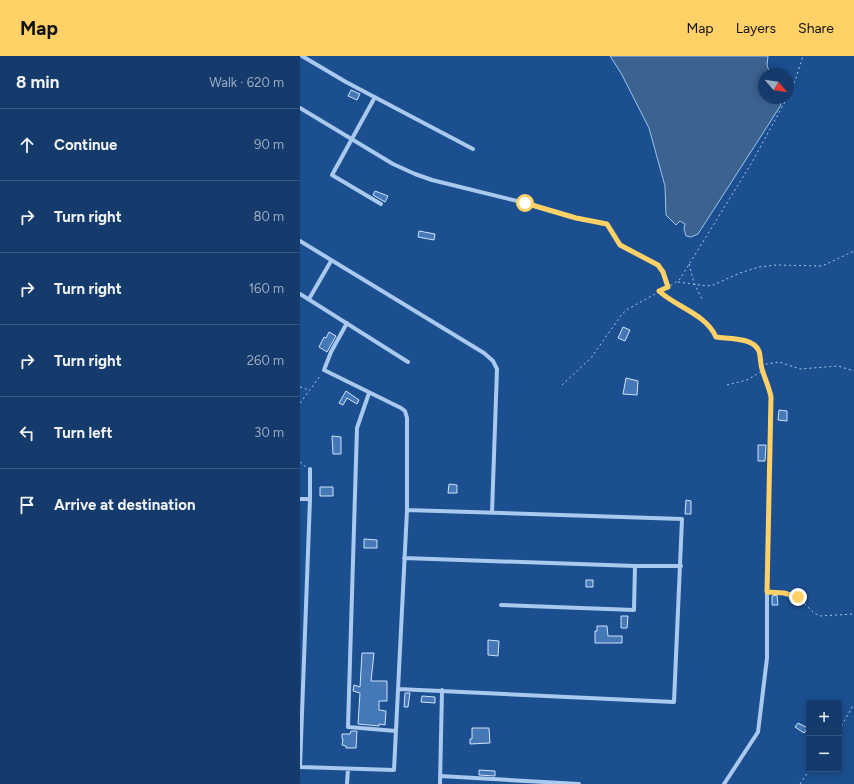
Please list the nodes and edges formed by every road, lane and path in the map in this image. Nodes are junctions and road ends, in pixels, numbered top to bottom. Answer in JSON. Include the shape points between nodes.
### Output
{"nodes":[{"id":1,"x":302,"y":56,"type":"edge"},
{"id":2,"x":802,"y":56,"type":"edge"},
{"id":3,"x":794,"y":83,"type":"edge"},
{"id":4,"x":375,"y":97,"type":"junction"},
{"id":5,"x":784,"y":104,"type":"edge"},
{"id":6,"x":300,"y":108,"type":"edge"},
{"id":7,"x":351,"y":138,"type":"junction"},
{"id":8,"x":473,"y":149,"type":"dead end"},
{"id":9,"x":381,"y":204,"type":"dead end"},
{"id":10,"x":576,"y":218,"type":"joint"},
{"id":11,"x":300,"y":241,"type":"edge"},
{"id":12,"x":854,"y":251,"type":"edge"},
{"id":13,"x":331,"y":261,"type":"junction"},
{"id":14,"x":688,"y":264,"type":"junction"},
{"id":15,"x":678,"y":282,"type":"junction"},
{"id":16,"x":694,"y":283,"type":"junction"},
{"id":17,"x":668,"y":287,"type":"junction"},
{"id":18,"x":659,"y":291,"type":"junction"},
{"id":19,"x":300,"y":294,"type":"edge"},
{"id":20,"x":309,"y":299,"type":"junction"},
{"id":21,"x":703,"y":301,"type":"dead end"},
{"id":22,"x":347,"y":323,"type":"junction"},
{"id":23,"x":408,"y":362,"type":"dead end"},
{"id":24,"x":761,"y":365,"type":"junction"},
{"id":25,"x":324,"y":370,"type":"junction"},
{"id":26,"x":763,"y":371,"type":"junction"},
{"id":27,"x":854,"y":371,"type":"edge"},
{"id":28,"x":562,"y":385,"type":"dead end"},
{"id":29,"x":727,"y":385,"type":"dead end"},
{"id":30,"x":300,"y":387,"type":"edge"},
{"id":31,"x":310,"y":391,"type":"junction"},
{"id":32,"x":369,"y":393,"type":"junction"},
{"id":33,"x":300,"y":403,"type":"edge"},
{"id":34,"x":300,"y":462,"type":"edge"},
{"id":35,"x":310,"y":469,"type":"joint"},
{"id":36,"x":300,"y":499,"type":"edge"},
{"id":37,"x":310,"y":499,"type":"junction"},
{"id":38,"x":407,"y":510,"type":"junction"},
{"id":39,"x":492,"y":512,"type":"junction"},
{"id":40,"x":404,"y":558,"type":"junction"},
{"id":41,"x":635,"y":566,"type":"junction"},
{"id":42,"x":681,"y":566,"type":"junction"},
{"id":43,"x":767,"y":592,"type":"junction"},
{"id":44,"x":501,"y":605,"type":"dead end"},
{"id":45,"x":854,"y":614,"type":"edge"},
{"id":46,"x":398,"y":689,"type":"junction"},
{"id":47,"x":442,"y":690,"type":"junction"},
{"id":48,"x":854,"y":704,"type":"edge"},
{"id":49,"x":842,"y":725,"type":"edge"},
{"id":50,"x":396,"y":731,"type":"junction"},
{"id":51,"x":300,"y":767,"type":"edge"},
{"id":52,"x":348,"y":769,"type":"junction"},
{"id":53,"x":808,"y":772,"type":"edge"},
{"id":54,"x":440,"y":776,"type":"junction"},
{"id":55,"x":348,"y":784,"type":"edge"},
{"id":56,"x":440,"y":784,"type":"edge"},
{"id":57,"x":579,"y":784,"type":"edge"},
{"id":58,"x":724,"y":784,"type":"edge"},
{"id":59,"x":800,"y":784,"type":"edge"}],
"edges":[{"from":1,"to":4,"type":"street"},
{"from":2,"to":3,"type":"path"},
{"from":4,"to":7,"type":"street"},
{"from":4,"to":8,"type":"street"},
{"from":5,"to":14,"type":"path","via":[[751,164]]},
{"from":6,"to":7,"type":"street"},
{"from":7,"to":9,"type":"street","via":[[332,175]]},
{"from":7,"to":10,"type":"street","via":[[393,164],[415,174]]},
{"from":10,"to":17,"type":"path","via":[[607,224],[620,245],[658,265]]},
{"from":11,"to":13,"type":"street"},
{"from":12,"to":16,"type":"path","via":[[822,266],[759,267],[712,285]]},
{"from":13,"to":20,"type":"street"},
{"from":13,"to":39,"type":"street","via":[[484,353],[493,361],[497,369]]},
{"from":14,"to":15,"type":"path"},
{"from":14,"to":16,"type":"path"},
{"from":15,"to":16,"type":"path"},
{"from":15,"to":17,"type":"path"},
{"from":16,"to":21,"type":"path"},
{"from":17,"to":18,"type":"path"},
{"from":18,"to":24,"type":"path","via":[[703,321],[716,337],[746,341],[755,345],[759,351]]},
{"from":18,"to":28,"type":"path","via":[[622,314],[592,358]]},
{"from":19,"to":20,"type":"street"},
{"from":20,"to":22,"type":"street"},
{"from":22,"to":23,"type":"street"},
{"from":22,"to":25,"type":"street"},
{"from":24,"to":26,"type":"path"},
{"from":24,"to":27,"type":"path","via":[[779,362],[800,369],[838,366]]},
{"from":25,"to":31,"type":"path"},
{"from":25,"to":32,"type":"street"},
{"from":26,"to":29,"type":"path","via":[[747,380]]},
{"from":26,"to":43,"type":"path","via":[[771,397]]},
{"from":30,"to":31,"type":"path"},
{"from":31,"to":33,"type":"path"},
{"from":32,"to":38,"type":"street","via":[[401,408],[407,415]]},
{"from":32,"to":50,"type":"street","via":[[357,428],[348,727]]},
{"from":34,"to":35,"type":"path"},
{"from":35,"to":37,"type":"street"},
{"from":36,"to":37,"type":"street"},
{"from":37,"to":51,"type":"street"},
{"from":38,"to":39,"type":"street"},
{"from":38,"to":40,"type":"street"},
{"from":39,"to":42,"type":"street","via":[[682,519]]},
{"from":40,"to":41,"type":"street"},
{"from":40,"to":46,"type":"street"},
{"from":41,"to":42,"type":"street"},
{"from":41,"to":44,"type":"street","via":[[634,610]]},
{"from":42,"to":47,"type":"street","via":[[674,702]]},
{"from":43,"to":45,"type":"path","via":[[798,597],[820,616]]},
{"from":43,"to":58,"type":"street","via":[[767,658],[758,732]]},
{"from":46,"to":47,"type":"street"},
{"from":46,"to":50,"type":"street"},
{"from":47,"to":54,"type":"street"},
{"from":48,"to":49,"type":"path"},
{"from":50,"to":52,"type":"street","via":[[394,770]]},
{"from":51,"to":52,"type":"street"},
{"from":52,"to":55,"type":"street"},
{"from":53,"to":59,"type":"path"},
{"from":54,"to":56,"type":"street"},
{"from":54,"to":57,"type":"street"}]}
